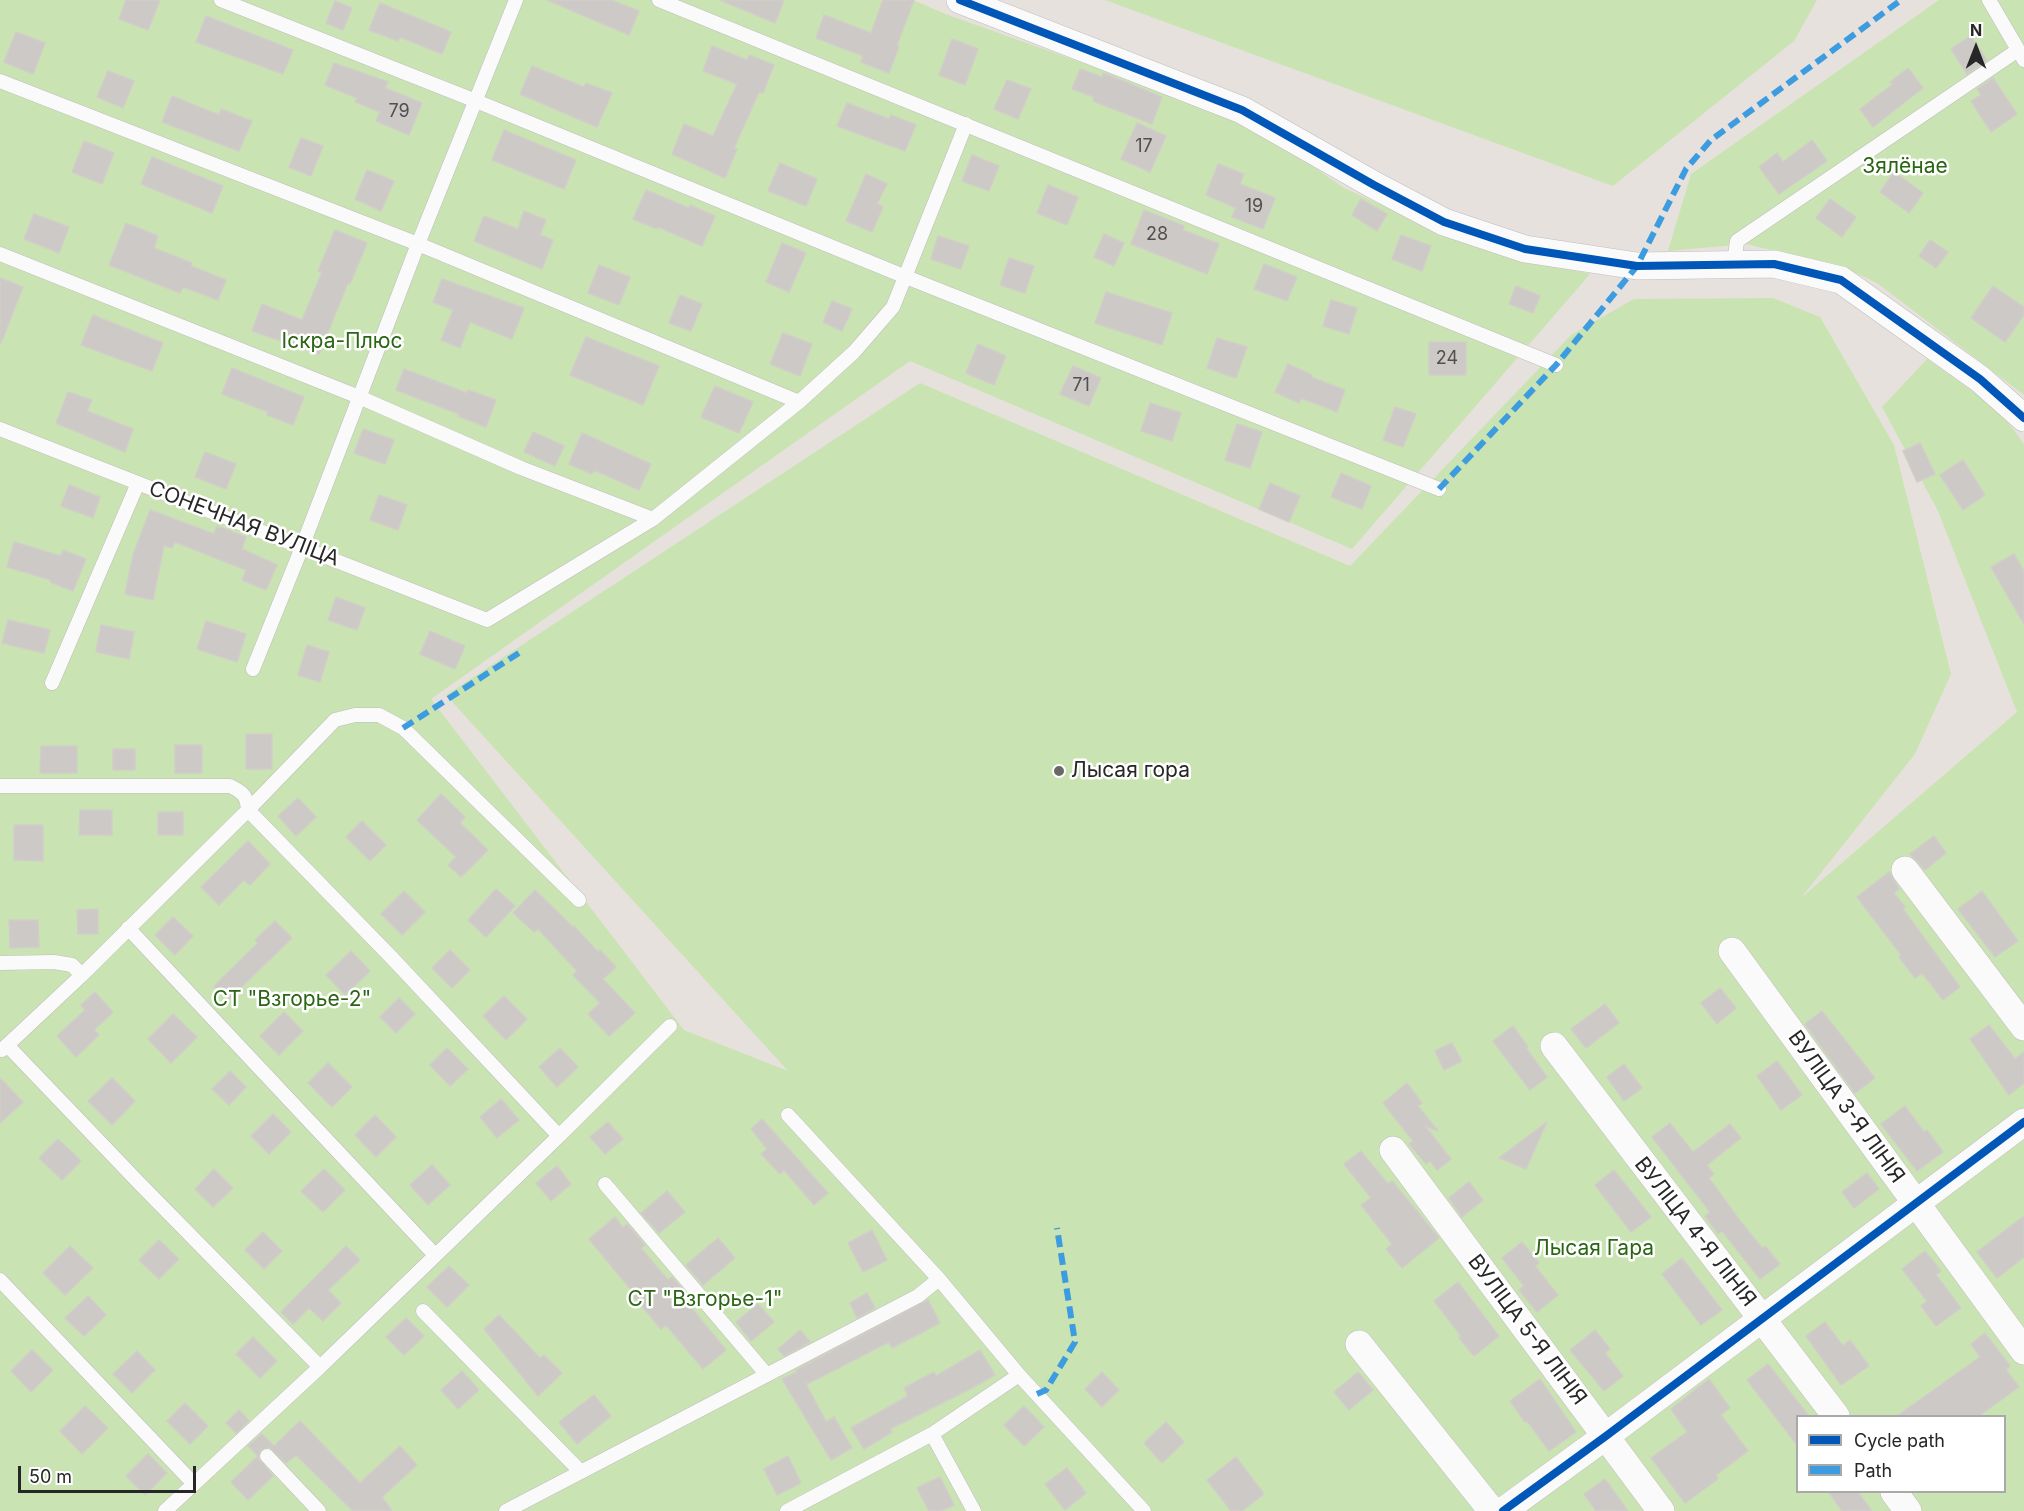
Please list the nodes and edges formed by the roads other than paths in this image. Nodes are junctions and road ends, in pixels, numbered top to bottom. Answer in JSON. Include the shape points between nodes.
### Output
{"nodes":[{"id":1,"x":221,"y":0,"type":"edge"},
{"id":2,"x":516,"y":0,"type":"edge"},
{"id":3,"x":659,"y":0,"type":"edge"},
{"id":4,"x":960,"y":0,"type":"edge"},
{"id":5,"x":1989,"y":0,"type":"edge"},
{"id":6,"x":2021,"y":55,"type":"edge"},
{"id":7,"x":0,"y":81,"type":"edge"},
{"id":8,"x":476,"y":101,"type":"junction"},
{"id":9,"x":966,"y":124,"type":"junction"},
{"id":10,"x":418,"y":244,"type":"junction"},
{"id":11,"x":0,"y":254,"type":"edge"},
{"id":12,"x":1734,"y":264,"type":"junction"},
{"id":13,"x":906,"y":277,"type":"junction"},
{"id":14,"x":1556,"y":365,"type":"dead end"},
{"id":15,"x":359,"y":397,"type":"junction"},
{"id":16,"x":799,"y":402,"type":"junction"},
{"id":17,"x":2024,"y":418,"type":"edge"},
{"id":18,"x":0,"y":429,"type":"edge"},
{"id":19,"x":138,"y":483,"type":"junction"},
{"id":20,"x":1439,"y":489,"type":"dead end"},
{"id":21,"x":653,"y":519,"type":"junction"},
{"id":22,"x":302,"y":547,"type":"junction"},
{"id":23,"x":253,"y":669,"type":"dead end"},
{"id":24,"x":52,"y":683,"type":"dead end"},
{"id":25,"x":0,"y":786,"type":"edge"},
{"id":26,"x":248,"y":810,"type":"junction"},
{"id":27,"x":1905,"y":870,"type":"dead end"},
{"id":28,"x":579,"y":900,"type":"dead end"},
{"id":29,"x":128,"y":928,"type":"junction"},
{"id":30,"x":1732,"y":951,"type":"dead end"},
{"id":31,"x":0,"y":963,"type":"edge"},
{"id":32,"x":82,"y":975,"type":"junction"},
{"id":33,"x":670,"y":1026,"type":"dead end"},
{"id":34,"x":2024,"y":1027,"type":"edge"},
{"id":35,"x":1554,"y":1046,"type":"dead end"},
{"id":36,"x":3,"y":1048,"type":"edge"},
{"id":37,"x":788,"y":1115,"type":"dead end"},
{"id":38,"x":2024,"y":1122,"type":"edge"},
{"id":39,"x":559,"y":1136,"type":"junction"},
{"id":40,"x":1393,"y":1150,"type":"dead end"},
{"id":41,"x":604,"y":1184,"type":"dead end"},
{"id":42,"x":1915,"y":1203,"type":"junction"},
{"id":43,"x":435,"y":1255,"type":"junction"},
{"id":44,"x":939,"y":1279,"type":"junction"},
{"id":45,"x":0,"y":1280,"type":"edge"},
{"id":46,"x":423,"y":1311,"type":"dead end"},
{"id":47,"x":1762,"y":1318,"type":"junction"},
{"id":48,"x":1359,"y":1344,"type":"dead end"},
{"id":49,"x":2024,"y":1351,"type":"edge"},
{"id":50,"x":320,"y":1367,"type":"junction"},
{"id":51,"x":767,"y":1375,"type":"junction"},
{"id":52,"x":1019,"y":1375,"type":"junction"},
{"id":53,"x":1835,"y":1415,"type":"edge"},
{"id":54,"x":932,"y":1434,"type":"junction"},
{"id":55,"x":1606,"y":1436,"type":"junction"},
{"id":56,"x":267,"y":1456,"type":"dead end"},
{"id":57,"x":581,"y":1472,"type":"junction"},
{"id":58,"x":194,"y":1484,"type":"junction"},
{"id":59,"x":1895,"y":1493,"type":"edge"},
{"id":60,"x":816,"y":1504,"type":"edge"},
{"id":61,"x":165,"y":1511,"type":"edge"},
{"id":62,"x":319,"y":1511,"type":"edge"},
{"id":63,"x":506,"y":1511,"type":"edge"},
{"id":64,"x":787,"y":1511,"type":"edge"},
{"id":65,"x":974,"y":1511,"type":"edge"},
{"id":66,"x":1144,"y":1511,"type":"edge"},
{"id":67,"x":1492,"y":1511,"type":"edge"},
{"id":68,"x":1503,"y":1511,"type":"edge"},
{"id":69,"x":1661,"y":1511,"type":"edge"},
{"id":70,"x":1908,"y":1511,"type":"edge"}],
"edges":[{"from":1,"to":8,"type":"lane"},
{"from":2,"to":8,"type":"lane"},
{"from":3,"to":9,"type":"lane"},
{"from":4,"to":12,"type":"street","via":[[1242,110],[1444,222],[1525,249],[1637,266]]},
{"from":5,"to":6,"type":"lane"},
{"from":6,"to":12,"type":"lane","via":[[1737,241]]},
{"from":7,"to":10,"type":"lane"},
{"from":8,"to":10,"type":"lane"},
{"from":8,"to":13,"type":"lane"},
{"from":9,"to":13,"type":"lane"},
{"from":9,"to":14,"type":"lane"},
{"from":10,"to":15,"type":"lane"},
{"from":10,"to":16,"type":"lane"},
{"from":11,"to":15,"type":"lane"},
{"from":12,"to":17,"type":"street","via":[[1774,264],[1841,280],[1980,379]]},
{"from":13,"to":16,"type":"lane","via":[[893,307],[854,352]]},
{"from":13,"to":20,"type":"lane"},
{"from":15,"to":21,"type":"lane","via":[[521,468]]},
{"from":15,"to":22,"type":"lane"},
{"from":16,"to":21,"type":"lane"},
{"from":18,"to":19,"type":"lane","name":"СОНЕЧНАЯ ВУЛІЦА"},
{"from":19,"to":22,"type":"lane","name":"СОНЕЧНАЯ ВУЛІЦА"},
{"from":19,"to":24,"type":"lane"},
{"from":21,"to":22,"type":"lane","name":"СОНЕЧНАЯ ВУЛІЦА","via":[[487,620]]},
{"from":22,"to":23,"type":"lane"},
{"from":25,"to":26,"type":"lane","via":[[230,786],[247,799]]},
{"from":26,"to":28,"type":"lane","via":[[335,720],[380,715],[403,728]]},
{"from":26,"to":29,"type":"lane"},
{"from":26,"to":39,"type":"lane"},
{"from":27,"to":34,"type":"street"},
{"from":29,"to":32,"type":"lane"},
{"from":29,"to":43,"type":"lane"},
{"from":30,"to":42,"type":"street","name":"ВУЛІЦА 3-Я ЛІНІЯ"},
{"from":31,"to":32,"type":"lane","via":[[54,962],[72,965]]},
{"from":32,"to":36,"type":"lane"},
{"from":33,"to":39,"type":"lane"},
{"from":35,"to":47,"type":"street","name":"ВУЛІЦА 4-Я ЛІНІЯ"},
{"from":36,"to":50,"type":"lane"},
{"from":37,"to":44,"type":"lane"},
{"from":38,"to":42,"type":"street"},
{"from":39,"to":43,"type":"lane"},
{"from":40,"to":55,"type":"street","name":"ВУЛІЦА 5-Я ЛІНІЯ"},
{"from":41,"to":51,"type":"lane"},
{"from":42,"to":47,"type":"street"},
{"from":42,"to":49,"type":"street","name":"ВУЛІЦА 3-Я ЛІНІЯ"},
{"from":43,"to":50,"type":"lane"},
{"from":44,"to":51,"type":"lane","via":[[918,1296]]},
{"from":44,"to":52,"type":"lane"},
{"from":45,"to":58,"type":"lane"},
{"from":46,"to":57,"type":"lane"},
{"from":47,"to":53,"type":"street","name":"ВУЛІЦА 4-Я ЛІНІЯ"},
{"from":47,"to":55,"type":"street"},
{"from":48,"to":67,"type":"street"},
{"from":50,"to":58,"type":"lane"},
{"from":51,"to":57,"type":"lane"},
{"from":52,"to":54,"type":"lane"},
{"from":52,"to":66,"type":"lane"},
{"from":54,"to":60,"type":"lane"},
{"from":54,"to":65,"type":"lane"},
{"from":55,"to":68,"type":"street"},
{"from":55,"to":69,"type":"street","name":"ВУЛІЦА 5-Я ЛІНІЯ"},
{"from":56,"to":62,"type":"lane"},
{"from":57,"to":63,"type":"lane"},
{"from":58,"to":61,"type":"lane"},
{"from":59,"to":70,"type":"street"},
{"from":60,"to":64,"type":"lane"}]}
